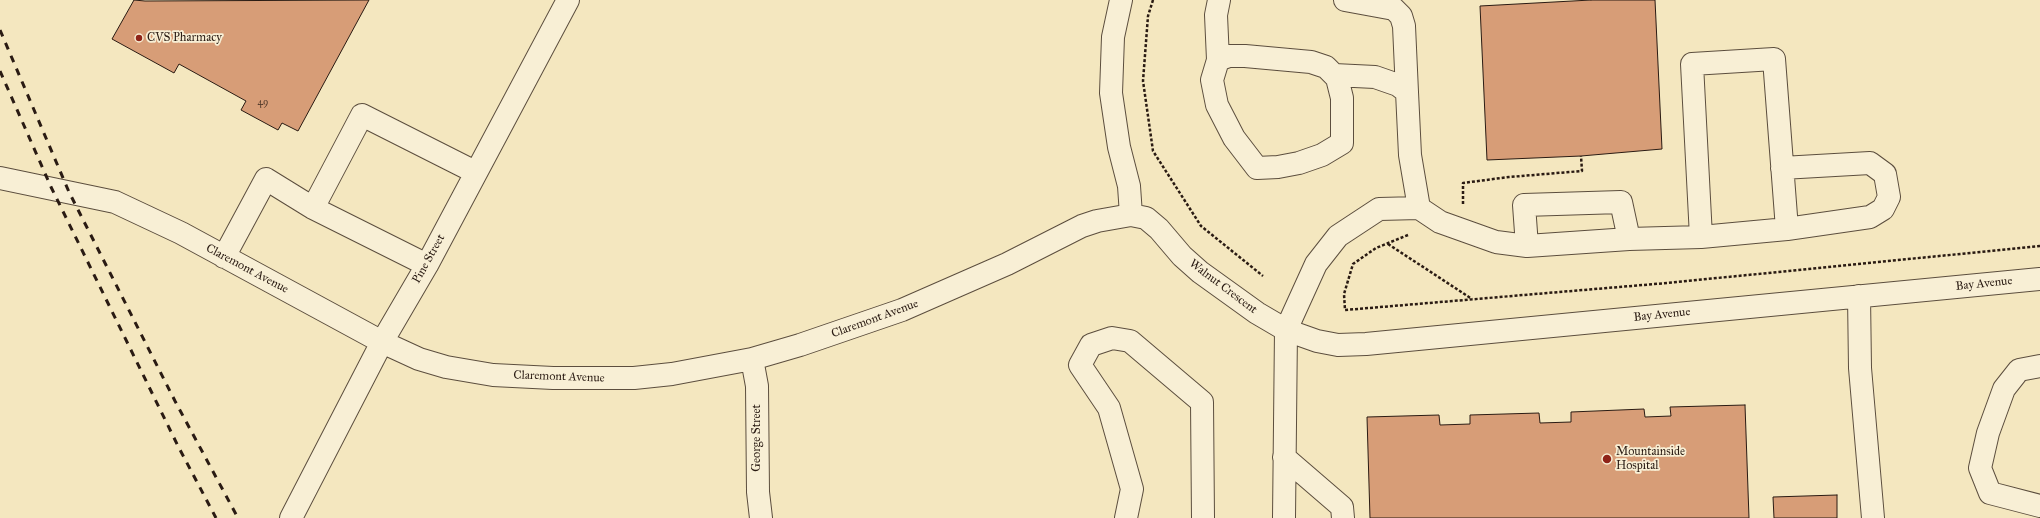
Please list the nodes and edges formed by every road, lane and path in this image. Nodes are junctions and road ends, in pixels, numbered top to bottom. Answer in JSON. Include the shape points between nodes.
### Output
{"nodes":[{"id":1,"x":568,"y":0,"type":"edge"},
{"id":2,"x":1121,"y":0,"type":"edge"},
{"id":3,"x":1153,"y":0,"type":"edge"},
{"id":4,"x":1219,"y":0,"type":"edge"},
{"id":5,"x":1345,"y":0,"type":"edge"},
{"id":6,"x":1218,"y":60,"type":"junction"},
{"id":7,"x":1334,"y":75,"type":"junction"},
{"id":8,"x":1407,"y":92,"type":"junction"},
{"id":9,"x":1782,"y":168,"type":"junction"},
{"id":10,"x":475,"y":172,"type":"junction"},
{"id":11,"x":0,"y":178,"type":"edge"},
{"id":12,"x":313,"y":208,"type":"junction"},
{"id":13,"x":1419,"y":208,"type":"junction"},
{"id":14,"x":1131,"y":215,"type":"junction"},
{"id":15,"x":1787,"y":229,"type":"junction"},
{"id":16,"x":1410,"y":235,"type":"dead end"},
{"id":17,"x":1701,"y":237,"type":"junction"},
{"id":18,"x":1629,"y":239,"type":"junction"},
{"id":19,"x":1388,"y":244,"type":"junction"},
{"id":20,"x":1527,"y":246,"type":"junction"},
{"id":21,"x":2040,"y":246,"type":"edge"},
{"id":22,"x":224,"y":256,"type":"junction"},
{"id":23,"x":427,"y":266,"type":"junction"},
{"id":24,"x":1263,"y":276,"type":"dead end"},
{"id":25,"x":2040,"y":279,"type":"edge"},
{"id":26,"x":1859,"y":296,"type":"junction"},
{"id":27,"x":1472,"y":299,"type":"junction"},
{"id":28,"x":1286,"y":330,"type":"junction"},
{"id":29,"x":382,"y":342,"type":"junction"},
{"id":30,"x":752,"y":359,"type":"junction"},
{"id":31,"x":2040,"y":366,"type":"edge"},
{"id":32,"x":1284,"y":456,"type":"junction"},
{"id":33,"x":2040,"y":506,"type":"edge"},
{"id":34,"x":291,"y":518,"type":"edge"},
{"id":35,"x":761,"y":518,"type":"edge"},
{"id":36,"x":1126,"y":518,"type":"edge"},
{"id":37,"x":1203,"y":518,"type":"edge"},
{"id":38,"x":1284,"y":518,"type":"edge"},
{"id":39,"x":1343,"y":518,"type":"edge"},
{"id":40,"x":1873,"y":518,"type":"edge"}],
"edges":[{"from":1,"to":10,"type":"street","name":"Pine Street"},
{"from":2,"to":14,"type":"street","via":[[1113,37],[1112,94],[1119,146],[1129,186]]},
{"from":3,"to":24,"type":"path","via":[[1148,16],[1143,81],[1153,150],[1201,226]]},
{"from":4,"to":6,"type":"street","via":[[1216,15]]},
{"from":5,"to":8,"type":"street","via":[[1394,9],[1401,16]]},
{"from":6,"to":7,"type":"street","via":[[1229,56],[1245,56],[1311,62],[1326,67]]},
{"from":6,"to":7,"type":"street","via":[[1212,80],[1217,105],[1234,138],[1257,168],[1299,163],[1322,154],[1342,142],[1342,98]]},
{"from":7,"to":8,"type":"street","via":[[1375,77],[1398,85]]},
{"from":8,"to":13,"type":"street","via":[[1410,155]]},
{"from":9,"to":15,"type":"street"},
{"from":9,"to":15,"type":"street","via":[[1870,163],[1885,174],[1888,198],[1883,209],[1870,217]]},
{"from":9,"to":17,"type":"street","via":[[1774,59],[1692,64]]},
{"from":10,"to":12,"type":"street","via":[[362,115]]},
{"from":10,"to":23,"type":"street","name":"Pine Street"},
{"from":11,"to":22,"type":"street","name":"Claremont Avenue","via":[[115,202]]},
{"from":12,"to":22,"type":"street","via":[[266,179]]},
{"from":12,"to":23,"type":"street"},
{"from":13,"to":20,"type":"street","via":[[1440,222],[1496,242]]},
{"from":13,"to":28,"type":"street","via":[[1378,209],[1338,236],[1316,264]]},
{"from":14,"to":28,"type":"street","name":"Walnut Crescent","via":[[1146,218],[1159,228],[1182,256],[1200,272],[1257,313]]},
{"from":14,"to":30,"type":"street","name":"Claremont Avenue","via":[[1082,226],[1007,264],[902,310],[808,343]]},
{"from":15,"to":17,"type":"street"},
{"from":16,"to":19,"type":"path"},
{"from":17,"to":18,"type":"street"},
{"from":18,"to":20,"type":"street"},
{"from":18,"to":20,"type":"street","via":[[1621,202],[1524,205]]},
{"from":19,"to":27,"type":"path"},
{"from":19,"to":27,"type":"path","via":[[1376,248],[1353,264],[1344,294],[1345,310]]},
{"from":21,"to":27,"type":"path","via":[[1667,283]]},
{"from":22,"to":29,"type":"street","name":"Claremont Avenue"},
{"from":23,"to":29,"type":"street","name":"Pine Street"},
{"from":25,"to":26,"type":"street","name":"Bay Avenue"},
{"from":26,"to":28,"type":"street","name":"Bay Avenue","via":[[1366,344],[1338,345]]},
{"from":26,"to":40,"type":"street","via":[[1860,368]]},
{"from":28,"to":32,"type":"street"},
{"from":29,"to":30,"type":"street","name":"Claremont Avenue","via":[[419,360],[446,367],[493,375],[553,378],[634,378],[672,374]]},
{"from":29,"to":34,"type":"street","name":"Pine Street"},
{"from":30,"to":35,"type":"street","name":"George Street","via":[[757,386],[758,492]]},
{"from":31,"to":33,"type":"street","via":[[2019,370],[2004,389],[1988,434],[1980,468],[1990,493]]},
{"from":32,"to":38,"type":"street"},
{"from":32,"to":39,"type":"street","via":[[1342,507]]},
{"from":36,"to":37,"type":"street","via":[[1132,489],[1110,408],[1080,365],[1091,345],[1112,338],[1130,341],[1202,402]]}]}
